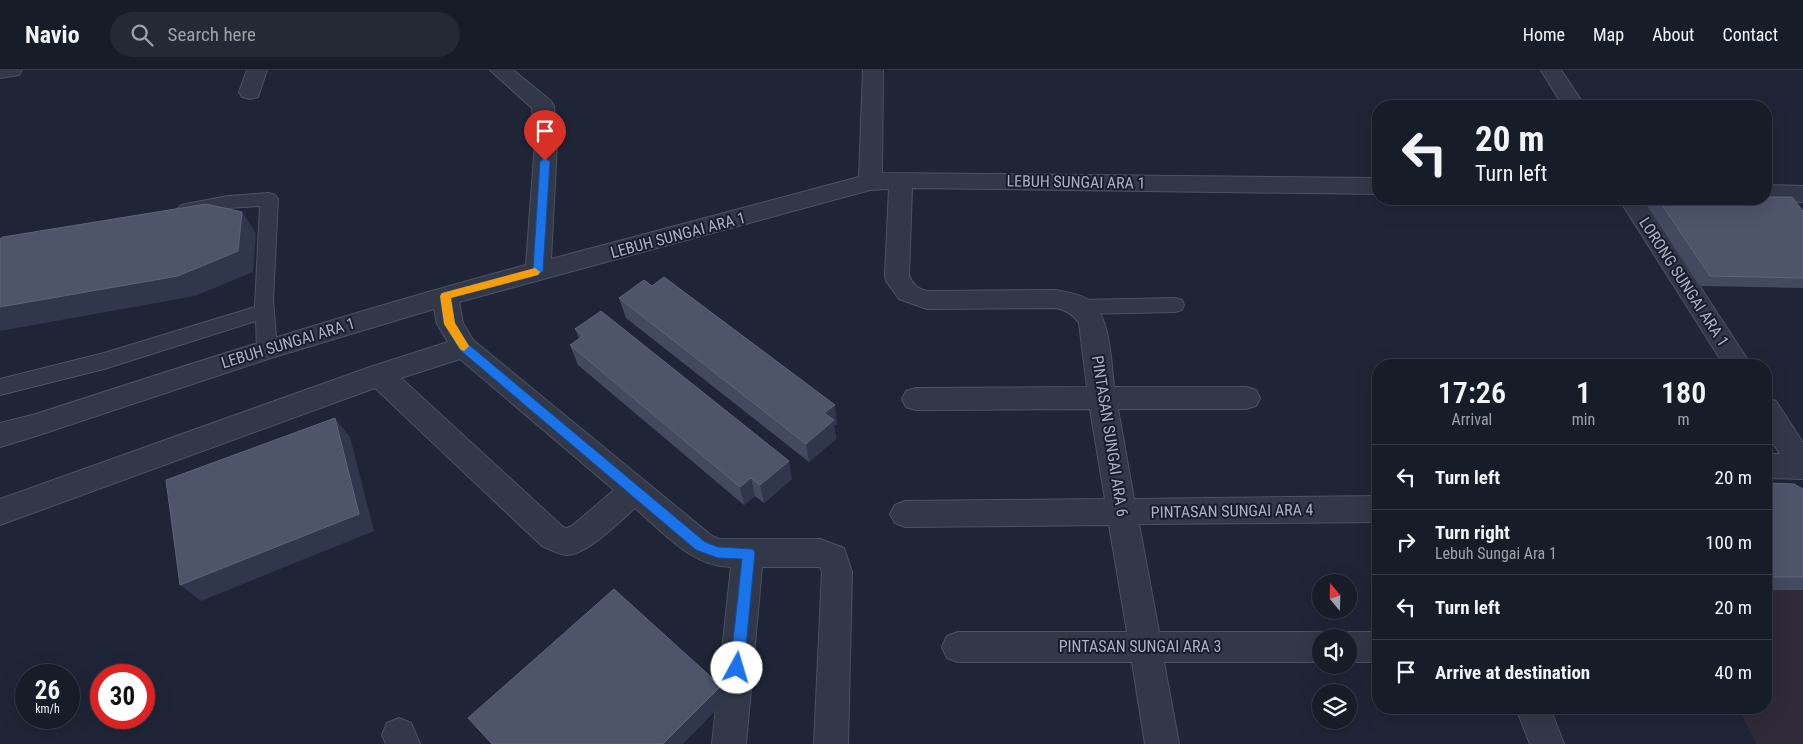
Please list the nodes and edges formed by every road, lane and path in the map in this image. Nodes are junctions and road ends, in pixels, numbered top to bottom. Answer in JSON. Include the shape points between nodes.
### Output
{"nodes":[{"id":1,"x":12,"y":70,"type":"edge"},
{"id":2,"x":257,"y":70,"type":"edge"},
{"id":3,"x":500,"y":70,"type":"edge"},
{"id":4,"x":873,"y":70,"type":"edge"},
{"id":5,"x":1552,"y":70,"type":"edge"},
{"id":6,"x":0,"y":72,"type":"edge"},
{"id":7,"x":250,"y":92,"type":"dead end"},
{"id":8,"x":1570,"y":100,"type":"edge"},
{"id":9,"x":901,"y":180,"type":"junction"},
{"id":10,"x":870,"y":182,"type":"junction"},
{"id":11,"x":1372,"y":186,"type":"edge"},
{"id":12,"x":1772,"y":193,"type":"edge"},
{"id":13,"x":1803,"y":194,"type":"edge"},
{"id":14,"x":1635,"y":205,"type":"edge"},
{"id":15,"x":170,"y":213,"type":"edge"},
{"id":16,"x":538,"y":271,"type":"junction"},
{"id":17,"x":446,"y":296,"type":"junction"},
{"id":18,"x":1174,"y":305,"type":"dead end"},
{"id":19,"x":1082,"y":307,"type":"junction"},
{"id":20,"x":264,"y":311,"type":"junction"},
{"id":21,"x":464,"y":347,"type":"junction"},
{"id":22,"x":267,"y":349,"type":"junction"},
{"id":23,"x":1734,"y":359,"type":"edge"},
{"id":24,"x":380,"y":375,"type":"junction"},
{"id":25,"x":0,"y":387,"type":"edge"},
{"id":26,"x":1102,"y":398,"type":"junction"},
{"id":27,"x":1246,"y":398,"type":"dead end"},
{"id":28,"x":916,"y":399,"type":"dead end"},
{"id":29,"x":1772,"y":418,"type":"edge"},
{"id":30,"x":0,"y":435,"type":"edge"},
{"id":31,"x":1772,"y":466,"type":"edge"},
{"id":32,"x":1803,"y":467,"type":"edge"},
{"id":33,"x":634,"y":492,"type":"junction"},
{"id":34,"x":1372,"y":509,"type":"edge"},
{"id":35,"x":0,"y":512,"type":"edge"},
{"id":36,"x":1123,"y":513,"type":"junction"},
{"id":37,"x":905,"y":514,"type":"dead end"},
{"id":38,"x":748,"y":553,"type":"junction"},
{"id":39,"x":1144,"y":646,"type":"junction"},
{"id":40,"x":958,"y":647,"type":"dead end"},
{"id":41,"x":1312,"y":647,"type":"edge"},
{"id":42,"x":1357,"y":647,"type":"edge"},
{"id":43,"x":1372,"y":647,"type":"edge"},
{"id":44,"x":1535,"y":714,"type":"edge"},
{"id":45,"x":729,"y":744,"type":"edge"},
{"id":46,"x":831,"y":744,"type":"edge"},
{"id":47,"x":1162,"y":744,"type":"edge"},
{"id":48,"x":1547,"y":744,"type":"edge"}],
"edges":[{"from":1,"to":6,"type":"street"},
{"from":2,"to":7,"type":"street"},
{"from":3,"to":16,"type":"street","via":[[543,106],[546,143]]},
{"from":4,"to":10,"type":"street"},
{"from":5,"to":8,"type":"street"},
{"from":9,"to":10,"type":"street","name":"LEBUH SUNGAI ARA 1"},
{"from":9,"to":11,"type":"street","name":"LEBUH SUNGAI ARA 1"},
{"from":9,"to":19,"type":"street","via":[[897,275],[899,285],[914,298],[1056,299]]},
{"from":10,"to":16,"type":"street","name":"LEBUH SUNGAI ARA 1"},
{"from":12,"to":13,"type":"street"},
{"from":14,"to":23,"type":"street","name":"LORONG SUNGAI ARA 1"},
{"from":15,"to":20,"type":"lane","via":[[228,202],[269,199]]},
{"from":16,"to":17,"type":"street","name":"LEBUH SUNGAI ARA 1"},
{"from":17,"to":21,"type":"street","via":[[450,324]]},
{"from":17,"to":22,"type":"street","name":"LEBUH SUNGAI ARA 1"},
{"from":18,"to":19,"type":"lane"},
{"from":19,"to":26,"type":"street","name":"PINTASAN SUNGAI ARA 6","via":[[1092,323]]},
{"from":20,"to":22,"type":"lane"},
{"from":20,"to":25,"type":"lane","via":[[104,361]]},
{"from":21,"to":24,"type":"street"},
{"from":21,"to":33,"type":"street"},
{"from":22,"to":30,"type":"street","name":"LEBUH SUNGAI ARA 1"},
{"from":24,"to":33,"type":"street","via":[[554,537],[568,542],[583,535]]},
{"from":24,"to":35,"type":"street"},
{"from":26,"to":27,"type":"street"},
{"from":26,"to":28,"type":"street"},
{"from":26,"to":36,"type":"street","name":"PINTASAN SUNGAI ARA 6"},
{"from":29,"to":32,"type":"street"},
{"from":31,"to":32,"type":"street"},
{"from":33,"to":38,"type":"street","via":[[701,546],[718,553]]},
{"from":34,"to":36,"type":"street","name":"PINTASAN SUNGAI ARA 4"},
{"from":36,"to":37,"type":"street","name":"PINTASAN SUNGAI ARA 4"},
{"from":36,"to":39,"type":"street","name":"PINTASAN SUNGAI ARA 6"},
{"from":38,"to":45,"type":"street"},
{"from":38,"to":46,"type":"street","via":[[820,553],[833,558],[837,572]]},
{"from":39,"to":40,"type":"street","name":"PINTASAN SUNGAI ARA 3"},
{"from":39,"to":41,"type":"street","name":"PINTASAN SUNGAI ARA 3"},
{"from":39,"to":47,"type":"street","name":"PINTASAN SUNGAI ARA 6"},
{"from":42,"to":43,"type":"street"},
{"from":44,"to":48,"type":"street"}]}
